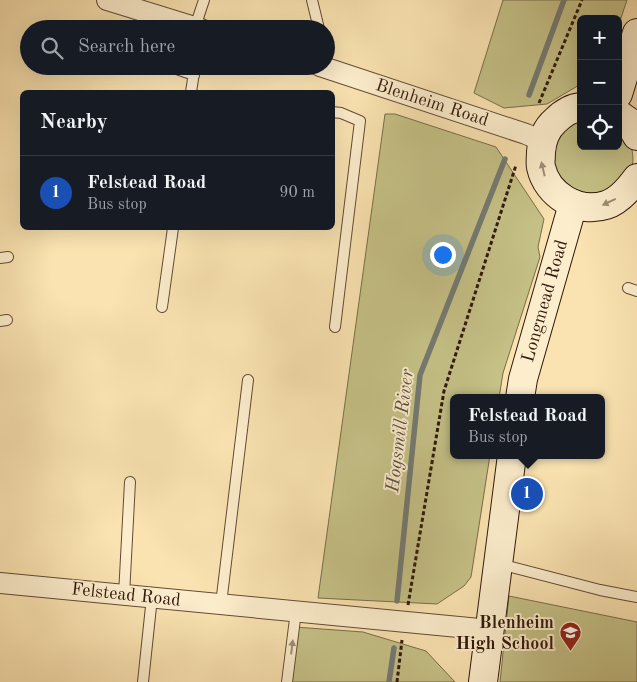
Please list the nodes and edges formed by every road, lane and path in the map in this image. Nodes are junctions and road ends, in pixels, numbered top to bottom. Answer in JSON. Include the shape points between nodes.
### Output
{"nodes":[{"id":1,"x":107,"y":0,"type":"edge"},
{"id":2,"x":204,"y":0,"type":"edge"},
{"id":3,"x":312,"y":0,"type":"edge"},
{"id":4,"x":582,"y":0,"type":"edge"},
{"id":5,"x":173,"y":20,"type":"edge"},
{"id":6,"x":200,"y":20,"type":"edge"},
{"id":7,"x":317,"y":20,"type":"edge"},
{"id":8,"x":637,"y":33,"type":"edge"},
{"id":9,"x":335,"y":71,"type":"edge"},
{"id":10,"x":194,"y":75,"type":"edge"},
{"id":11,"x":622,"y":81,"type":"edge"},
{"id":12,"x":192,"y":90,"type":"edge"},
{"id":13,"x":577,"y":108,"type":"edge"},
{"id":14,"x":335,"y":112,"type":"edge"},
{"id":15,"x":622,"y":117,"type":"edge"},
{"id":16,"x":637,"y":136,"type":"edge"},
{"id":17,"x":534,"y":137,"type":"junction"},
{"id":18,"x":637,"y":178,"type":"edge"},
{"id":19,"x":573,"y":204,"type":"junction"},
{"id":20,"x":173,"y":230,"type":"edge"},
{"id":21,"x":162,"y":307,"type":"dead end"},
{"id":22,"x":335,"y":327,"type":"dead end"},
{"id":23,"x":248,"y":380,"type":"dead end"},
{"id":24,"x":521,"y":394,"type":"edge"},
{"id":25,"x":511,"y":459,"type":"edge"},
{"id":26,"x":130,"y":482,"type":"dead end"},
{"id":27,"x":497,"y":563,"type":"junction"},
{"id":28,"x":0,"y":583,"type":"edge"},
{"id":29,"x":124,"y":594,"type":"junction"},
{"id":30,"x":152,"y":597,"type":"junction"},
{"id":31,"x":637,"y":597,"type":"edge"},
{"id":32,"x":221,"y":604,"type":"junction"},
{"id":33,"x":296,"y":611,"type":"junction"},
{"id":34,"x":405,"y":622,"type":"junction"},
{"id":35,"x":490,"y":630,"type":"junction"},
{"id":36,"x":142,"y":682,"type":"edge"},
{"id":37,"x":287,"y":682,"type":"edge"},
{"id":38,"x":397,"y":682,"type":"edge"},
{"id":39,"x":483,"y":682,"type":"edge"}],
"edges":[{"from":1,"to":5,"type":"street"},
{"from":2,"to":6,"type":"lane"},
{"from":3,"to":7,"type":"lane"},
{"from":4,"to":17,"type":"path"},
{"from":8,"to":11,"type":"street"},
{"from":9,"to":17,"type":"street","name":"Blenheim Road"},
{"from":10,"to":12,"type":"lane"},
{"from":13,"to":17,"type":"street","via":[[564,113]]},
{"from":14,"to":22,"type":"lane","via":[[360,121]]},
{"from":15,"to":16,"type":"street"},
{"from":19,"to":17,"type":"street","one_way":true,"via":[[557,195],[547,183]]},
{"from":17,"to":34,"type":"path","via":[[444,391]]},
{"from":18,"to":19,"type":"street","one_way":true,"via":[[627,192],[606,205],[588,207]]},
{"from":19,"to":24,"type":"street","name":"Longmead Road"},
{"from":20,"to":21,"type":"lane"},
{"from":23,"to":32,"type":"lane"},
{"from":25,"to":27,"type":"street"},
{"from":26,"to":29,"type":"lane"},
{"from":27,"to":31,"type":"lane"},
{"from":27,"to":35,"type":"street"},
{"from":28,"to":29,"type":"street","name":"Felstead Road"},
{"from":29,"to":30,"type":"street","name":"Felstead Road"},
{"from":30,"to":32,"type":"street","name":"Felstead Road"},
{"from":30,"to":36,"type":"lane"},
{"from":32,"to":33,"type":"street","name":"Felstead Road"},
{"from":33,"to":34,"type":"street","name":"Felstead Road"},
{"from":37,"to":33,"type":"lane","one_way":true},
{"from":34,"to":35,"type":"street","name":"Felstead Road"},
{"from":34,"to":38,"type":"path"},
{"from":35,"to":39,"type":"street"}]}
